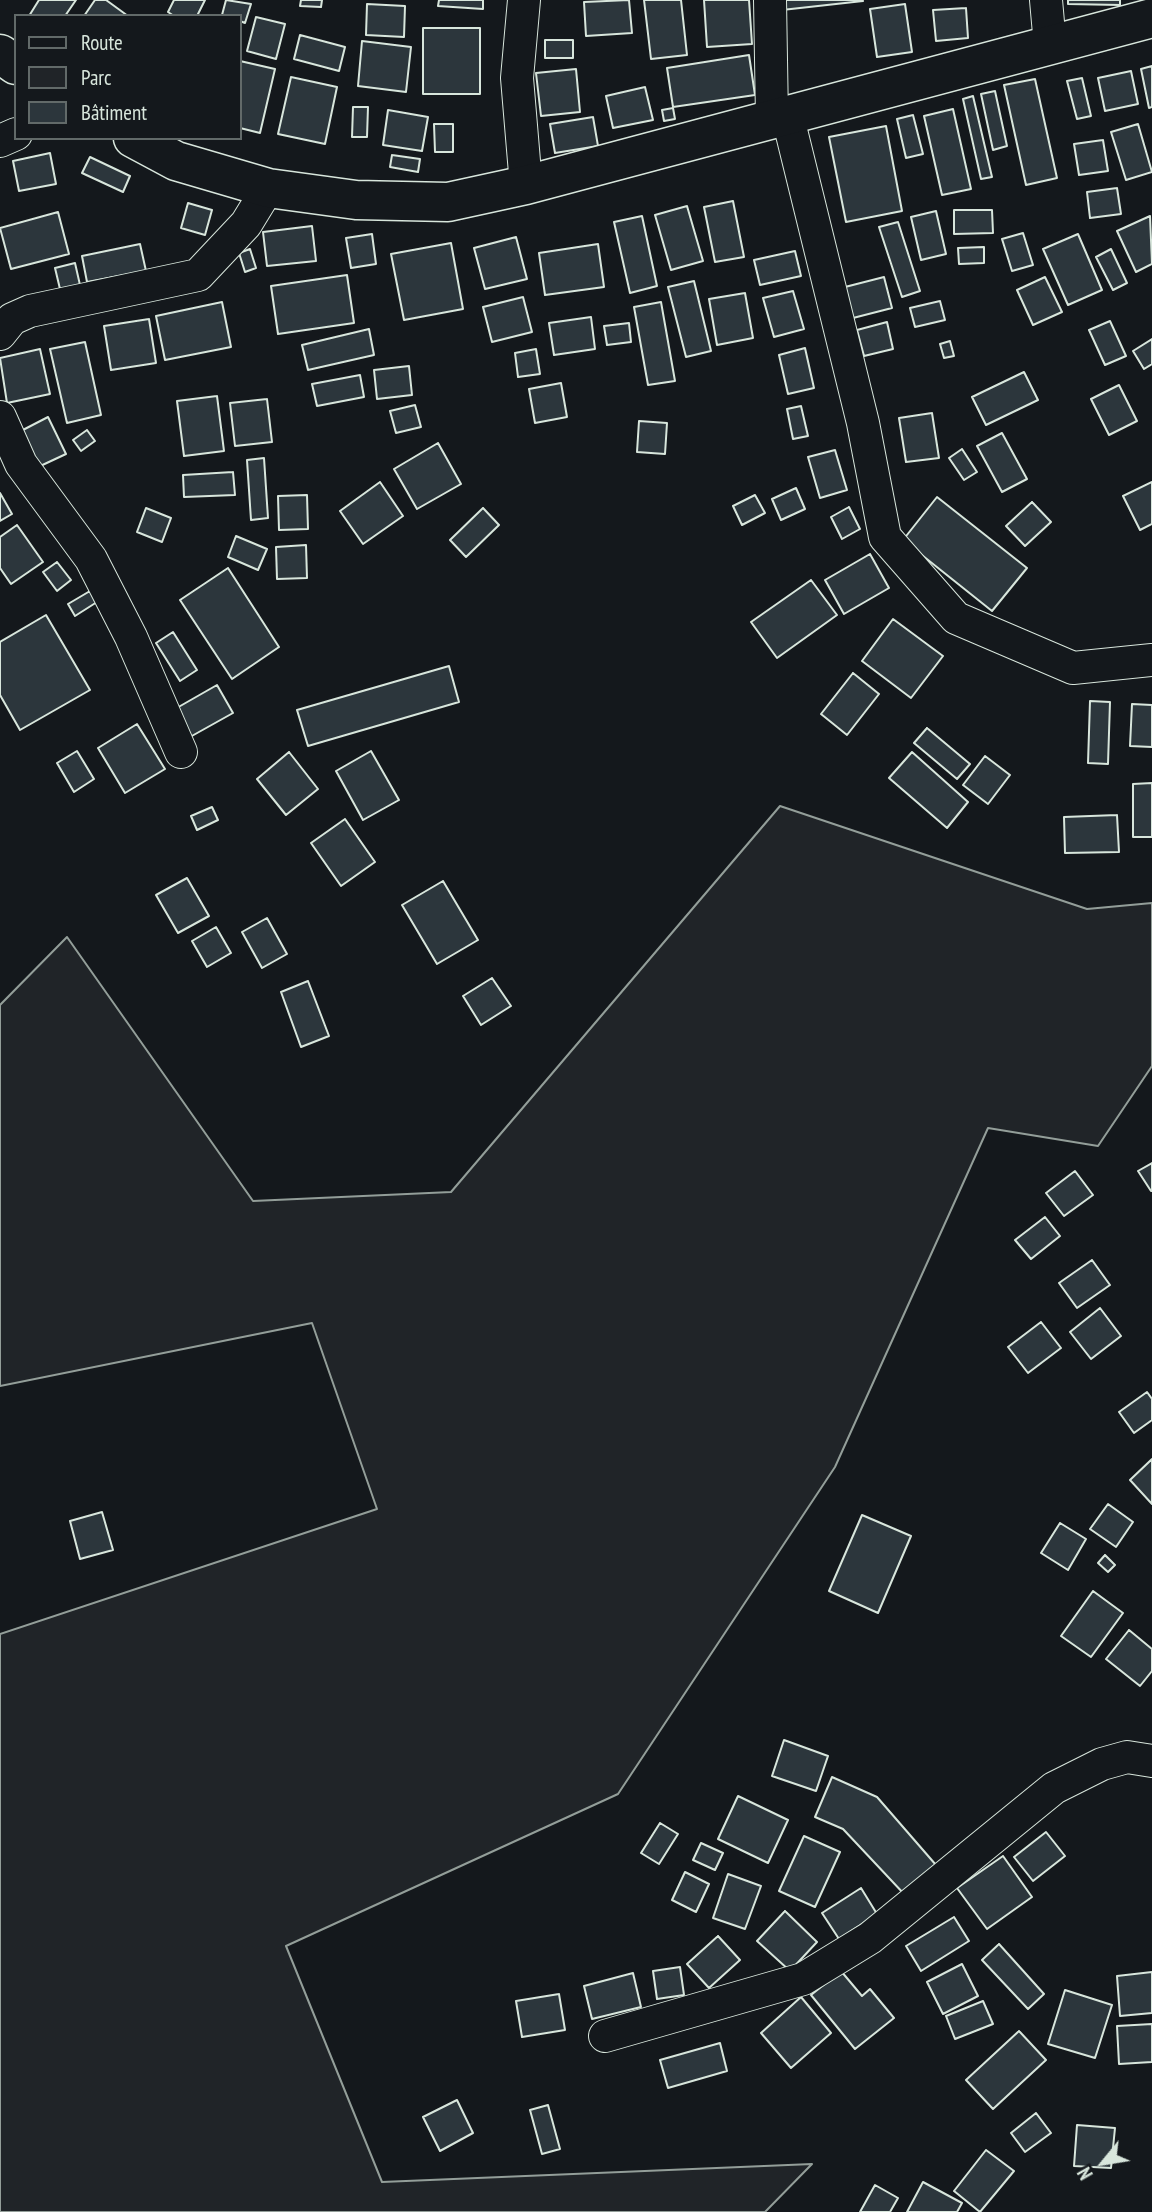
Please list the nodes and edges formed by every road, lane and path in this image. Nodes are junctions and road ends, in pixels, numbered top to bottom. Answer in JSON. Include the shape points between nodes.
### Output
{"nodes":[{"id":1,"x":524,"y":0,"type":"edge"},
{"id":2,"x":770,"y":0,"type":"edge"},
{"id":3,"x":1046,"y":0,"type":"edge"},
{"id":4,"x":1152,"y":18,"type":"edge"},
{"id":5,"x":1050,"y":45,"type":"junction"},
{"id":6,"x":779,"y":116,"type":"junction"},
{"id":7,"x":137,"y":140,"type":"edge"},
{"id":8,"x":526,"y":185,"type":"junction"},
{"id":9,"x":268,"y":188,"type":"junction"},
{"id":10,"x":0,"y":334,"type":"edge"},
{"id":11,"x":0,"y":417,"type":"edge"},
{"id":12,"x":1152,"y":660,"type":"edge"},
{"id":13,"x":181,"y":752,"type":"dead end"},
{"id":14,"x":1152,"y":1761,"type":"edge"},
{"id":15,"x":605,"y":2036,"type":"dead end"}],
"edges":[{"from":1,"to":8,"type":"street","via":[[517,78]]},
{"from":2,"to":6,"type":"street"},
{"from":3,"to":5,"type":"street"},
{"from":4,"to":5,"type":"highway"},
{"from":5,"to":6,"type":"highway"},
{"from":6,"to":8,"type":"highway"},
{"from":6,"to":12,"type":"street","via":[[863,423],[885,537],[956,618],[1073,668]]},
{"from":7,"to":9,"type":"highway","via":[[176,161]]},
{"from":8,"to":9,"type":"highway","via":[[448,202],[356,200]]},
{"from":9,"to":10,"type":"street","via":[[246,224],[198,275],[30,311],[12,319]]},
{"from":11,"to":13,"type":"street","via":[[21,464],[90,559],[131,637]]},
{"from":14,"to":15,"type":"street","via":[[1127,1757],[1054,1788],[870,1938],[803,1979]]}]}
